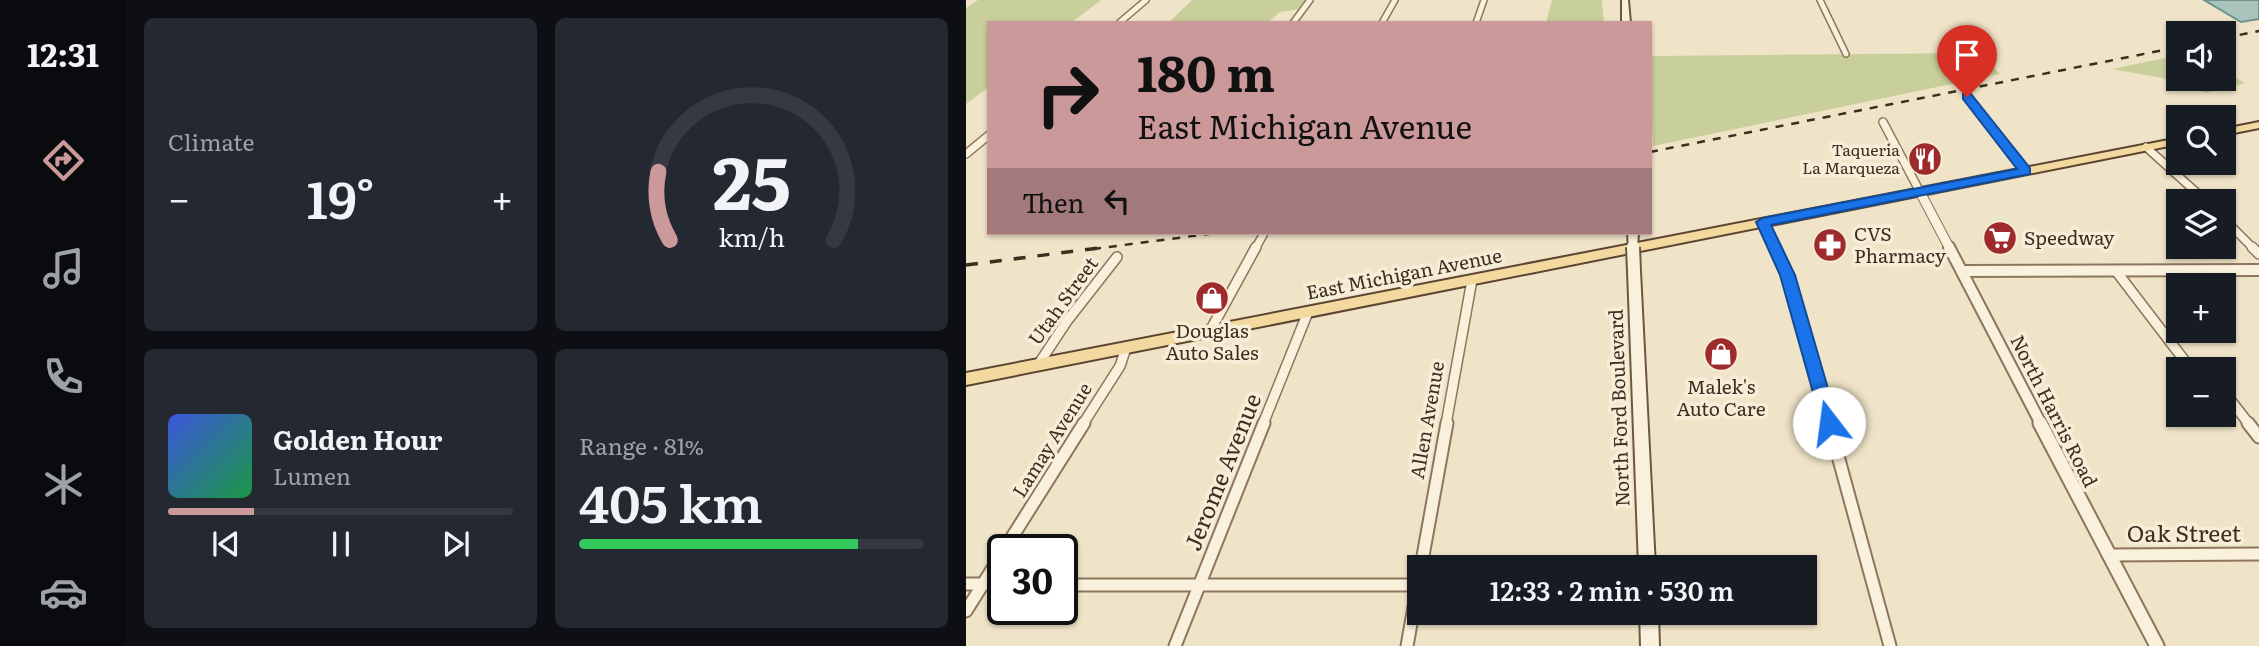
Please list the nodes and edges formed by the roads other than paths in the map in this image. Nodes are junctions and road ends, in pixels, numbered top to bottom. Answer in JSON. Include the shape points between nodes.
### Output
{"nodes":[{"id":1,"x":1146,"y":0,"type":"edge"},
{"id":2,"x":1310,"y":0,"type":"edge"},
{"id":3,"x":1395,"y":0,"type":"edge"},
{"id":4,"x":1484,"y":0,"type":"edge"},
{"id":5,"x":1625,"y":0,"type":"edge"},
{"id":6,"x":1820,"y":0,"type":"edge"},
{"id":7,"x":1121,"y":21,"type":"edge"},
{"id":8,"x":1294,"y":21,"type":"edge"},
{"id":9,"x":1383,"y":21,"type":"edge"},
{"id":10,"x":1477,"y":21,"type":"edge"},
{"id":11,"x":1626,"y":21,"type":"edge"},
{"id":12,"x":1846,"y":54,"type":"dead end"},
{"id":13,"x":1967,"y":97,"type":"dead end"},
{"id":14,"x":1883,"y":122,"type":"dead end"},
{"id":15,"x":2259,"y":125,"type":"edge"},
{"id":16,"x":2236,"y":130,"type":"edge"},
{"id":17,"x":987,"y":137,"type":"edge"},
{"id":18,"x":2166,"y":143,"type":"edge"},
{"id":19,"x":2146,"y":147,"type":"junction"},
{"id":20,"x":966,"y":154,"type":"edge"},
{"id":21,"x":2025,"y":171,"type":"junction"},
{"id":22,"x":2193,"y":189,"type":"edge"},
{"id":23,"x":1920,"y":192,"type":"junction"},
{"id":24,"x":1763,"y":222,"type":"junction"},
{"id":25,"x":2236,"y":231,"type":"edge"},
{"id":26,"x":1262,"y":235,"type":"dead end"},
{"id":27,"x":1633,"y":235,"type":"edge"},
{"id":28,"x":2259,"y":254,"type":"edge"},
{"id":29,"x":1117,"y":257,"type":"dead end"},
{"id":30,"x":2259,"y":270,"type":"edge"},
{"id":31,"x":1962,"y":271,"type":"junction"},
{"id":32,"x":2116,"y":271,"type":"junction"},
{"id":33,"x":1472,"y":280,"type":"junction"},
{"id":34,"x":1308,"y":312,"type":"junction"},
{"id":35,"x":1210,"y":331,"type":"junction"},
{"id":36,"x":1126,"y":348,"type":"junction"},
{"id":37,"x":2182,"y":357,"type":"edge"},
{"id":38,"x":1038,"y":365,"type":"junction"},
{"id":39,"x":966,"y":379,"type":"edge"},
{"id":40,"x":2236,"y":407,"type":"edge"},
{"id":41,"x":2259,"y":437,"type":"edge"},
{"id":42,"x":1015,"y":534,"type":"edge"},
{"id":43,"x":2259,"y":554,"type":"edge"},
{"id":44,"x":1423,"y":555,"type":"edge"},
{"id":45,"x":1646,"y":555,"type":"edge"},
{"id":46,"x":2110,"y":555,"type":"junction"},
{"id":47,"x":987,"y":578,"type":"edge"},
{"id":48,"x":1407,"y":582,"type":"edge"},
{"id":49,"x":966,"y":584,"type":"edge"},
{"id":50,"x":983,"y":584,"type":"junction"},
{"id":51,"x":987,"y":584,"type":"edge"},
{"id":52,"x":1078,"y":585,"type":"edge"},
{"id":53,"x":1199,"y":586,"type":"junction"},
{"id":54,"x":966,"y":611,"type":"edge"},
{"id":55,"x":1411,"y":625,"type":"edge"},
{"id":56,"x":1649,"y":625,"type":"edge"},
{"id":57,"x":1175,"y":646,"type":"edge"},
{"id":58,"x":1407,"y":646,"type":"edge"},
{"id":59,"x":1650,"y":646,"type":"edge"},
{"id":60,"x":1890,"y":646,"type":"edge"},
{"id":61,"x":2157,"y":646,"type":"edge"}],
"edges":[{"from":1,"to":7,"type":"street"},
{"from":2,"to":8,"type":"street"},
{"from":3,"to":9,"type":"street"},
{"from":4,"to":10,"type":"street"},
{"from":5,"to":11,"type":"main road"},
{"from":6,"to":12,"type":"street"},
{"from":13,"to":21,"type":"street"},
{"from":14,"to":23,"type":"street"},
{"from":15,"to":16,"type":"main road"},
{"from":17,"to":20,"type":"street"},
{"from":18,"to":19,"type":"main road","name":"East Michigan Avenue"},
{"from":19,"to":21,"type":"main road","name":"East Michigan Avenue"},
{"from":19,"to":22,"type":"street"},
{"from":21,"to":23,"type":"main road","name":"East Michigan Avenue"},
{"from":23,"to":24,"type":"main road","name":"East Michigan Avenue"},
{"from":23,"to":31,"type":"street","name":"North Harris Road"},
{"from":24,"to":33,"type":"main road","name":"East Michigan Avenue"},
{"from":24,"to":60,"type":"street","via":[[1779,252],[1799,311]]},
{"from":25,"to":28,"type":"street"},
{"from":26,"to":35,"type":"street"},
{"from":27,"to":45,"type":"main road","name":"North Ford Boulevard","bridge":true},
{"from":29,"to":38,"type":"street","name":"Utah Street"},
{"from":30,"to":32,"type":"street"},
{"from":31,"to":32,"type":"street"},
{"from":31,"to":46,"type":"street","name":"North Harris Road"},
{"from":32,"to":37,"type":"street"},
{"from":33,"to":34,"type":"main road","name":"East Michigan Avenue"},
{"from":33,"to":44,"type":"street","name":"Allen Avenue"},
{"from":34,"to":35,"type":"main road","name":"East Michigan Avenue"},
{"from":34,"to":53,"type":"street","name":"Jerome Avenue"},
{"from":35,"to":36,"type":"main road","name":"East Michigan Avenue"},
{"from":36,"to":38,"type":"main road","name":"East Michigan Avenue"},
{"from":36,"to":42,"type":"street","name":"Lamay Avenue"},
{"from":38,"to":39,"type":"main road","name":"East Michigan Avenue"},
{"from":40,"to":41,"type":"street"},
{"from":43,"to":46,"type":"street","name":"Oak Street"},
{"from":46,"to":61,"type":"street","name":"North Harris Road"},
{"from":47,"to":50,"type":"street","name":"Lamay Avenue"},
{"from":48,"to":53,"type":"street"},
{"from":49,"to":50,"type":"street"},
{"from":50,"to":51,"type":"street"},
{"from":50,"to":54,"type":"street","name":"Lamay Avenue"},
{"from":52,"to":53,"type":"street"},
{"from":53,"to":57,"type":"street","name":"Jerome Avenue"},
{"from":55,"to":58,"type":"street"},
{"from":56,"to":59,"type":"main road"}]}
